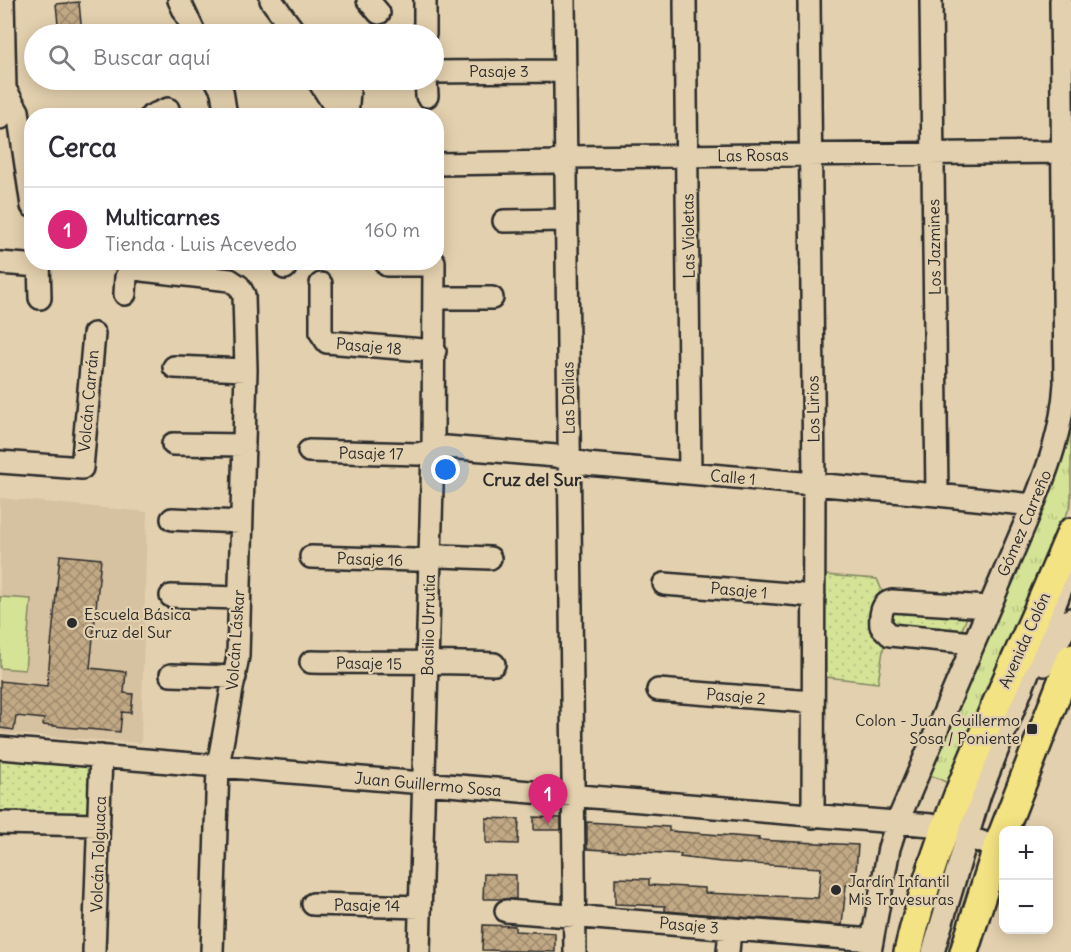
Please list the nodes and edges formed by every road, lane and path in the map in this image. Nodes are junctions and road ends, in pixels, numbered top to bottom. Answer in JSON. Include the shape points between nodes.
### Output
{"nodes":[{"id":1,"x":3,"y":0,"type":"edge"},
{"id":2,"x":178,"y":0,"type":"edge"},
{"id":3,"x":271,"y":0,"type":"edge"},
{"id":4,"x":425,"y":0,"type":"edge"},
{"id":5,"x":564,"y":0,"type":"edge"},
{"id":6,"x":685,"y":0,"type":"edge"},
{"id":7,"x":809,"y":0,"type":"edge"},
{"id":8,"x":931,"y":0,"type":"edge"},
{"id":9,"x":1061,"y":0,"type":"edge"},
{"id":10,"x":190,"y":24,"type":"edge"},
{"id":11,"x":289,"y":24,"type":"edge"},
{"id":12,"x":425,"y":24,"type":"edge"},
{"id":13,"x":564,"y":71,"type":"junction"},
{"id":14,"x":444,"y":72,"type":"edge"},
{"id":15,"x":5,"y":90,"type":"junction"},
{"id":16,"x":220,"y":90,"type":"edge"},
{"id":17,"x":223,"y":90,"type":"edge"},
{"id":18,"x":324,"y":90,"type":"edge"},
{"id":19,"x":349,"y":90,"type":"edge"},
{"id":20,"x":224,"y":108,"type":"edge"},
{"id":21,"x":237,"y":108,"type":"edge"},
{"id":22,"x":336,"y":108,"type":"edge"},
{"id":23,"x":348,"y":108,"type":"edge"},
{"id":24,"x":0,"y":118,"type":"edge"},
{"id":25,"x":24,"y":152,"type":"edge"},
{"id":26,"x":1067,"y":152,"type":"edge"},
{"id":27,"x":933,"y":153,"type":"junction"},
{"id":28,"x":811,"y":155,"type":"junction"},
{"id":29,"x":687,"y":156,"type":"junction"},
{"id":30,"x":566,"y":157,"type":"junction"},
{"id":31,"x":444,"y":164,"type":"edge"},
{"id":32,"x":566,"y":220,"type":"junction"},
{"id":33,"x":504,"y":221,"type":"dead end"},
{"id":34,"x":0,"y":263,"type":"edge"},
{"id":35,"x":24,"y":264,"type":"edge"},
{"id":36,"x":39,"y":270,"type":"edge"},
{"id":37,"x":128,"y":270,"type":"edge"},
{"id":38,"x":198,"y":270,"type":"edge"},
{"id":39,"x":434,"y":270,"type":"edge"},
{"id":40,"x":321,"y":284,"type":"dead end"},
{"id":41,"x":125,"y":294,"type":"dead end"},
{"id":42,"x":40,"y":298,"type":"dead end"},
{"id":43,"x":434,"y":298,"type":"junction"},
{"id":44,"x":492,"y":298,"type":"dead end"},
{"id":45,"x":94,"y":334,"type":"dead end"},
{"id":46,"x":435,"y":351,"type":"junction"},
{"id":47,"x":174,"y":367,"type":"dead end"},
{"id":48,"x":246,"y":370,"type":"junction"},
{"id":49,"x":174,"y":444,"type":"dead end"},
{"id":50,"x":244,"y":445,"type":"junction"},
{"id":51,"x":433,"y":450,"type":"junction"},
{"id":52,"x":309,"y":451,"type":"dead end"},
{"id":53,"x":569,"y":459,"type":"junction"},
{"id":54,"x":0,"y":462,"type":"edge"},
{"id":55,"x":690,"y":473,"type":"junction"},
{"id":56,"x":814,"y":484,"type":"junction"},
{"id":57,"x":937,"y":495,"type":"junction"},
{"id":58,"x":1033,"y":505,"type":"junction"},
{"id":59,"x":172,"y":519,"type":"dead end"},
{"id":60,"x":241,"y":522,"type":"junction"},
{"id":61,"x":1071,"y":532,"type":"edge"},
{"id":62,"x":310,"y":557,"type":"dead end"},
{"id":63,"x":430,"y":558,"type":"junction"},
{"id":64,"x":490,"y":558,"type":"dead end"},
{"id":65,"x":1071,"y":564,"type":"edge"},
{"id":66,"x":664,"y":584,"type":"dead end"},
{"id":67,"x":171,"y":596,"type":"dead end"},
{"id":68,"x":814,"y":596,"type":"junction"},
{"id":69,"x":239,"y":598,"type":"junction"},
{"id":70,"x":988,"y":607,"type":"junction"},
{"id":71,"x":1071,"y":619,"type":"edge"},
{"id":72,"x":973,"y":643,"type":"junction"},
{"id":73,"x":1071,"y":658,"type":"edge"},
{"id":74,"x":311,"y":662,"type":"dead end"},
{"id":75,"x":427,"y":663,"type":"junction"},
{"id":76,"x":494,"y":664,"type":"dead end"},
{"id":77,"x":171,"y":675,"type":"dead end"},
{"id":78,"x":235,"y":677,"type":"junction"},
{"id":79,"x":658,"y":690,"type":"dead end"},
{"id":80,"x":813,"y":702,"type":"junction"},
{"id":81,"x":0,"y":748,"type":"edge"},
{"id":82,"x":101,"y":756,"type":"junction"},
{"id":83,"x":218,"y":766,"type":"junction"},
{"id":84,"x":423,"y":783,"type":"junction"},
{"id":85,"x":573,"y":796,"type":"junction"},
{"id":86,"x":813,"y":817,"type":"junction"},
{"id":87,"x":0,"y":824,"type":"edge"},
{"id":88,"x":897,"y":824,"type":"junction"},
{"id":89,"x":99,"y":825,"type":"junction"},
{"id":90,"x":972,"y":838,"type":"junction"},
{"id":91,"x":313,"y":904,"type":"dead end"},
{"id":92,"x":420,"y":907,"type":"junction"},
{"id":93,"x":506,"y":911,"type":"dead end"},
{"id":94,"x":575,"y":915,"type":"junction"},
{"id":95,"x":730,"y":929,"type":"junction"},
{"id":96,"x":871,"y":946,"type":"edge"},
{"id":97,"x":94,"y":952,"type":"edge"},
{"id":98,"x":212,"y":952,"type":"edge"},
{"id":99,"x":419,"y":952,"type":"edge"},
{"id":100,"x":575,"y":952,"type":"edge"},
{"id":101,"x":728,"y":952,"type":"edge"},
{"id":102,"x":908,"y":952,"type":"edge"},
{"id":103,"x":933,"y":952,"type":"edge"},
{"id":104,"x":945,"y":952,"type":"edge"},
{"id":105,"x":964,"y":952,"type":"edge"}],
"edges":[{"from":1,"to":15,"type":"street"},
{"from":2,"to":10,"type":"street"},
{"from":3,"to":11,"type":"street"},
{"from":4,"to":12,"type":"street"},
{"from":5,"to":13,"type":"street","name":"Las Dalias"},
{"from":6,"to":29,"type":"street","name":"Las Violetas"},
{"from":7,"to":28,"type":"street","name":"Los Lirios"},
{"from":8,"to":27,"type":"street","name":"Los Jazmines"},
{"from":9,"to":26,"type":"street","name":"Gómez Carreño"},
{"from":13,"to":14,"type":"street","name":"Pasaje 3"},
{"from":13,"to":30,"type":"street","name":"Las Dalias"},
{"from":15,"to":24,"type":"street"},
{"from":15,"to":25,"type":"street","via":[[15,101]]},
{"from":16,"to":20,"type":"street"},
{"from":17,"to":21,"type":"street"},
{"from":18,"to":22,"type":"street"},
{"from":19,"to":23,"type":"street"},
{"from":26,"to":27,"type":"street","name":"Las Rosas"},
{"from":26,"to":58,"type":"street","name":"Gómez Carreño","via":[[1064,402],[1056,446]]},
{"from":27,"to":28,"type":"street","name":"Las Rosas"},
{"from":27,"to":57,"type":"street","name":"Los Jazmines"},
{"from":28,"to":29,"type":"street","name":"Las Rosas"},
{"from":28,"to":56,"type":"street","name":"Los Lirios"},
{"from":29,"to":30,"type":"street","name":"Las Rosas"},
{"from":29,"to":55,"type":"street","name":"Las Violetas"},
{"from":30,"to":31,"type":"street","name":"Las Rosas","via":[[554,162]]},
{"from":30,"to":32,"type":"street","name":"Las Dalias"},
{"from":32,"to":33,"type":"street"},
{"from":32,"to":53,"type":"street","name":"Las Dalias"},
{"from":34,"to":35,"type":"street"},
{"from":36,"to":42,"type":"street"},
{"from":37,"to":41,"type":"street"},
{"from":38,"to":48,"type":"street","name":"Volcán Láskar","via":[[230,280],[244,296]]},
{"from":39,"to":43,"type":"street","name":"Basilio Urrutia"},
{"from":40,"to":46,"type":"street","name":"Pasaje 18","via":[[321,333],[327,342]]},
{"from":43,"to":44,"type":"street"},
{"from":43,"to":46,"type":"street","name":"Basilio Urrutia"},
{"from":45,"to":54,"type":"street","name":"Volcán Carrán","via":[[82,468]]},
{"from":46,"to":51,"type":"street","name":"Basilio Urrutia"},
{"from":47,"to":48,"type":"street"},
{"from":48,"to":50,"type":"street","name":"Volcán Láskar"},
{"from":49,"to":50,"type":"street"},
{"from":50,"to":60,"type":"street","name":"Volcán Láskar"},
{"from":51,"to":52,"type":"street","name":"Pasaje 17","via":[[418,454]]},
{"from":51,"to":53,"type":"street","name":"Calle 1","via":[[446,447]]},
{"from":51,"to":63,"type":"street","name":"Basilio Urrutia"},
{"from":53,"to":55,"type":"street","name":"Calle 1"},
{"from":53,"to":85,"type":"street","name":"Las Dalias"},
{"from":55,"to":56,"type":"street","name":"Calle 1"},
{"from":56,"to":57,"type":"street","name":"Calle 1"},
{"from":56,"to":68,"type":"street","name":"Los Lirios"},
{"from":57,"to":58,"type":"street","name":"Calle 1"},
{"from":58,"to":70,"type":"street","name":"Gómez Carreño"},
{"from":59,"to":60,"type":"street"},
{"from":60,"to":69,"type":"street","name":"Volcán Láskar"},
{"from":61,"to":90,"type":"main road","name":"Avenida Colón","via":[[974,752]]},
{"from":62,"to":63,"type":"street","name":"Pasaje 16"},
{"from":63,"to":64,"type":"street","name":"Pasaje 16"},
{"from":63,"to":75,"type":"street","name":"Basilio Urrutia"},
{"from":65,"to":90,"type":"street","via":[[989,769]]},
{"from":66,"to":68,"type":"street","name":"Pasaje 1"},
{"from":67,"to":69,"type":"street"},
{"from":68,"to":80,"type":"street","name":"Los Lirios"},
{"from":69,"to":78,"type":"street","name":"Volcán Láskar"},
{"from":70,"to":72,"type":"street","name":"Gómez Carreño"},
{"from":70,"to":72,"type":"street","via":[[892,601],[884,605],[881,626],[890,635]]},
{"from":71,"to":90,"type":"street","via":[[1033,688]]},
{"from":72,"to":88,"type":"street","name":"Gómez Carreño"},
{"from":73,"to":90,"type":"main road","name":"Avenida Colón"},
{"from":74,"to":75,"type":"street","name":"Pasaje 15"},
{"from":75,"to":76,"type":"street","name":"Pasaje 15"},
{"from":75,"to":84,"type":"street","name":"Basilio Urrutia"},
{"from":77,"to":78,"type":"street"},
{"from":78,"to":83,"type":"street","name":"Volcán Láskar"},
{"from":79,"to":80,"type":"street","name":"Pasaje 2"},
{"from":80,"to":86,"type":"street","name":"Los Lirios"},
{"from":81,"to":82,"type":"street","name":"Juan Guillermo Sosa"},
{"from":82,"to":83,"type":"street","name":"Juan Guillermo Sosa"},
{"from":82,"to":89,"type":"street","name":"Volcán Tolguaca"},
{"from":83,"to":84,"type":"street","name":"Juan Guillermo Sosa"},
{"from":83,"to":98,"type":"street","name":"Volcán Láskar"},
{"from":84,"to":85,"type":"street","name":"Juan Guillermo Sosa"},
{"from":84,"to":92,"type":"street","name":"Basilio Urrutia"},
{"from":85,"to":86,"type":"street","name":"Juan Guillermo Sosa"},
{"from":85,"to":94,"type":"street","name":"Las Dalias"},
{"from":86,"to":88,"type":"street","name":"Juan Guillermo Sosa"},
{"from":87,"to":89,"type":"street"},
{"from":88,"to":90,"type":"street","name":"Juan Guillermo Sosa"},
{"from":88,"to":96,"type":"street","name":"Gómez Carreño"},
{"from":89,"to":97,"type":"street","name":"Volcán Tolguaca"},
{"from":90,"to":102,"type":"main road","name":"Avenida Colón","via":[[921,903]]},
{"from":90,"to":103,"type":"street"},
{"from":90,"to":104,"type":"street"},
{"from":90,"to":105,"type":"main road","name":"Avenida Colón"},
{"from":91,"to":92,"type":"street","name":"Pasaje 14"},
{"from":92,"to":99,"type":"street","name":"Basilio Urrutia"},
{"from":93,"to":94,"type":"street","name":"Pasaje 3"},
{"from":94,"to":95,"type":"street","name":"Pasaje 3"},
{"from":94,"to":100,"type":"street","name":"Las Dalias"},
{"from":95,"to":96,"type":"street","name":"Pasaje 3"},
{"from":95,"to":101,"type":"street"}]}
